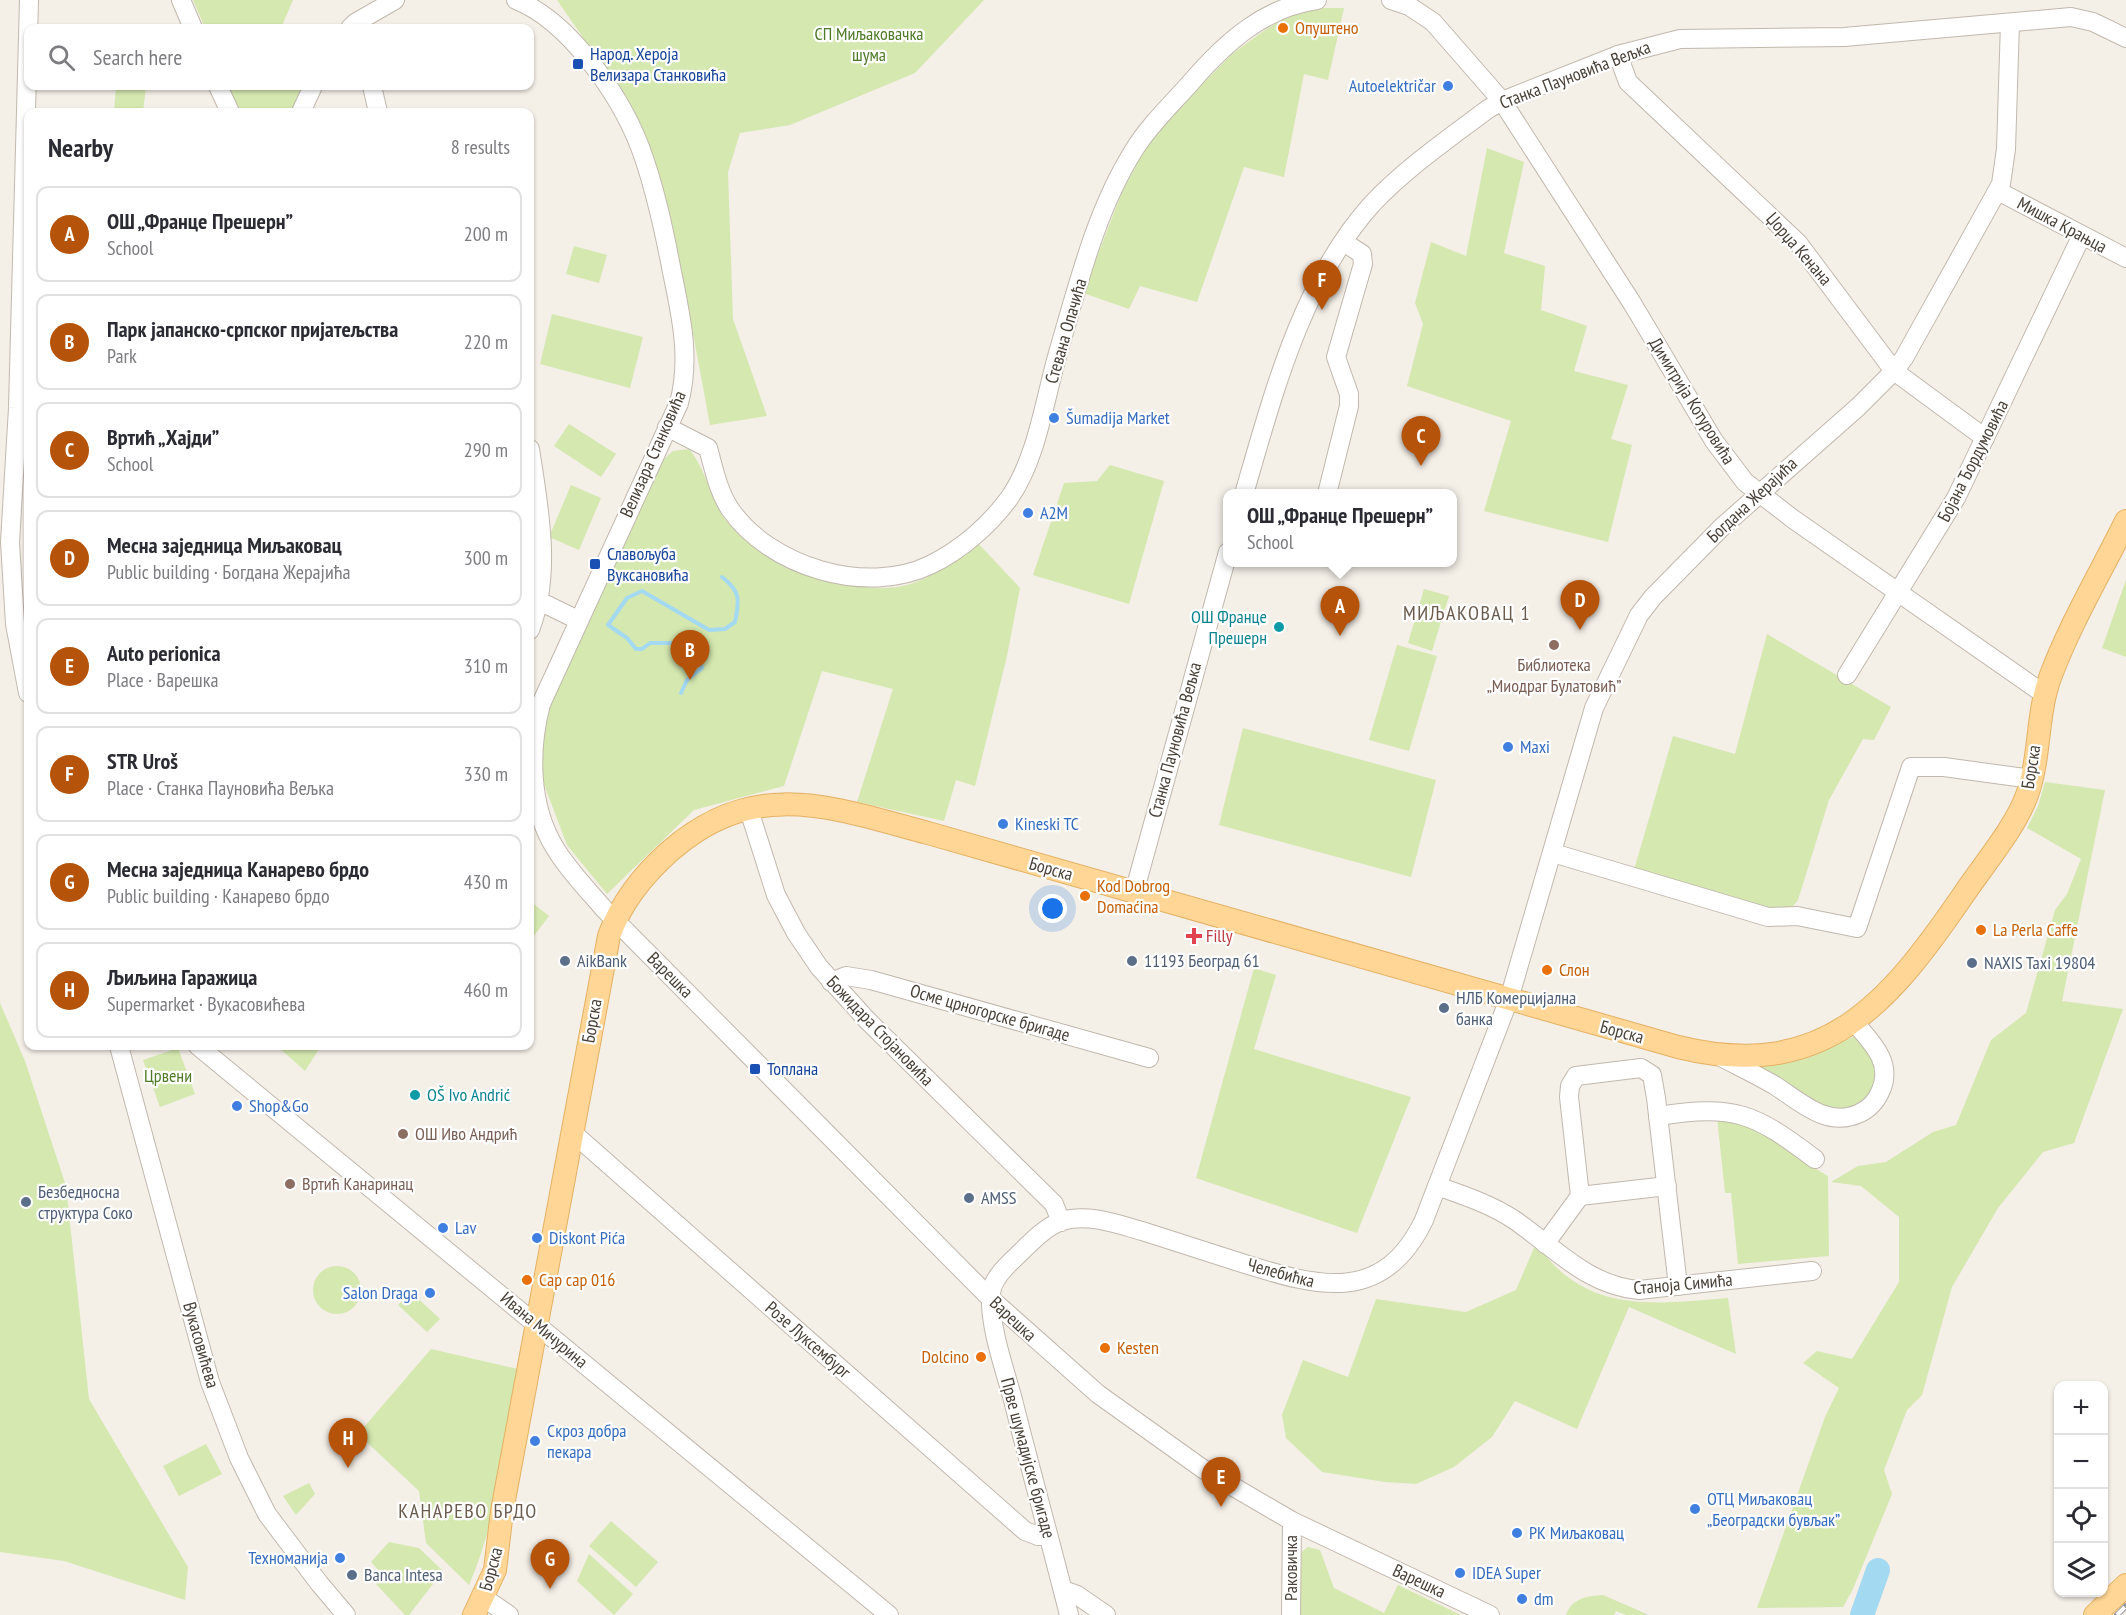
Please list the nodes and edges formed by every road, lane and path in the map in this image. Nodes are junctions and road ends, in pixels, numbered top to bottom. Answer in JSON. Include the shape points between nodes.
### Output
{"nodes":[{"id":1,"x":30,"y":0,"type":"edge"},
{"id":2,"x":181,"y":0,"type":"edge"},
{"id":3,"x":395,"y":0,"type":"edge"},
{"id":4,"x":516,"y":0,"type":"edge"},
{"id":5,"x":539,"y":0,"type":"edge"},
{"id":6,"x":1317,"y":0,"type":"edge"},
{"id":7,"x":1391,"y":0,"type":"edge"},
{"id":8,"x":549,"y":17,"type":"junction"},
{"id":9,"x":2010,"y":23,"type":"junction"},
{"id":10,"x":30,"y":24,"type":"edge"},
{"id":11,"x":191,"y":24,"type":"edge"},
{"id":12,"x":359,"y":24,"type":"edge"},
{"id":13,"x":2126,"y":38,"type":"edge"},
{"id":14,"x":1618,"y":55,"type":"junction"},
{"id":15,"x":28,"y":90,"type":"edge"},
{"id":16,"x":220,"y":90,"type":"edge"},
{"id":17,"x":311,"y":90,"type":"edge"},
{"id":18,"x":373,"y":90,"type":"edge"},
{"id":19,"x":1502,"y":101,"type":"junction"},
{"id":20,"x":28,"y":108,"type":"edge"},
{"id":21,"x":228,"y":108,"type":"edge"},
{"id":22,"x":303,"y":108,"type":"edge"},
{"id":23,"x":377,"y":108,"type":"edge"},
{"id":24,"x":1998,"y":191,"type":"junction"},
{"id":25,"x":2081,"y":237,"type":"junction"},
{"id":26,"x":1345,"y":243,"type":"junction"},
{"id":27,"x":2126,"y":258,"type":"edge"},
{"id":28,"x":24,"y":338,"type":"edge"},
{"id":29,"x":1894,"y":371,"type":"junction"},
{"id":30,"x":23,"y":394,"type":"edge"},
{"id":31,"x":667,"y":427,"type":"junction"},
{"id":32,"x":1985,"y":438,"type":"junction"},
{"id":33,"x":534,"y":487,"type":"edge"},
{"id":34,"x":1246,"y":489,"type":"edge"},
{"id":35,"x":1328,"y":489,"type":"edge"},
{"id":36,"x":1758,"y":493,"type":"junction"},
{"id":37,"x":2126,"y":521,"type":"edge"},
{"id":38,"x":1223,"y":567,"type":"edge"},
{"id":39,"x":1898,"y":591,"type":"junction"},
{"id":40,"x":539,"y":601,"type":"junction"},
{"id":41,"x":534,"y":617,"type":"edge"},
{"id":42,"x":578,"y":620,"type":"junction"},
{"id":43,"x":24,"y":672,"type":"edge"},
{"id":44,"x":1847,"y":675,"type":"dead end"},
{"id":45,"x":2044,"y":694,"type":"junction"},
{"id":46,"x":2032,"y":779,"type":"junction"},
{"id":47,"x":748,"y":807,"type":"junction"},
{"id":48,"x":1553,"y":853,"type":"junction"},
{"id":49,"x":1134,"y":893,"type":"junction"},
{"id":50,"x":615,"y":920,"type":"junction"},
{"id":51,"x":831,"y":982,"type":"junction"},
{"id":52,"x":1509,"y":999,"type":"junction"},
{"id":53,"x":1855,"y":1023,"type":"junction"},
{"id":54,"x":120,"y":1050,"type":"edge"},
{"id":55,"x":203,"y":1050,"type":"edge"},
{"id":56,"x":1715,"y":1054,"type":"junction"},
{"id":57,"x":1149,"y":1058,"type":"dead end"},
{"id":58,"x":1658,"y":1116,"type":"junction"},
{"id":59,"x":573,"y":1133,"type":"junction"},
{"id":60,"x":1815,"y":1159,"type":"dead end"},
{"id":61,"x":1437,"y":1186,"type":"junction"},
{"id":62,"x":1666,"y":1186,"type":"junction"},
{"id":63,"x":1580,"y":1196,"type":"junction"},
{"id":64,"x":1061,"y":1222,"type":"junction"},
{"id":65,"x":1545,"y":1244,"type":"junction"},
{"id":66,"x":1812,"y":1271,"type":"dead end"},
{"id":67,"x":1678,"y":1286,"type":"junction"},
{"id":68,"x":991,"y":1299,"type":"junction"},
{"id":69,"x":538,"y":1326,"type":"junction"},
{"id":70,"x":1033,"y":1337,"type":"junction"},
{"id":71,"x":1002,"y":1361,"type":"junction"},
{"id":72,"x":1292,"y":1521,"type":"junction"},
{"id":73,"x":1048,"y":1536,"type":"junction"},
{"id":74,"x":2126,"y":1585,"type":"edge"},
{"id":75,"x":1063,"y":1590,"type":"junction"},
{"id":76,"x":479,"y":1606,"type":"edge"},
{"id":77,"x":346,"y":1615,"type":"edge"},
{"id":78,"x":509,"y":1615,"type":"edge"},
{"id":79,"x":889,"y":1615,"type":"edge"},
{"id":80,"x":1069,"y":1615,"type":"edge"},
{"id":81,"x":1106,"y":1615,"type":"edge"},
{"id":82,"x":1292,"y":1615,"type":"edge"},
{"id":83,"x":1490,"y":1615,"type":"edge"},
{"id":84,"x":2095,"y":1615,"type":"edge"}],
"edges":[{"from":1,"to":10,"type":"street"},
{"from":2,"to":11,"type":"street"},
{"from":3,"to":12,"type":"street"},
{"from":4,"to":8,"type":"street","name":"Велизара Станковића"},
{"from":5,"to":8,"type":"street"},
{"from":6,"to":31,"type":"street","name":"Стевана Опачића","via":[[1275,13],[1228,42],[1171,103],[1135,149],[1099,223],[1024,472],[997,515],[955,551],[921,568],[886,576],[831,572],[799,563],[770,549],[730,510],[708,448]]},
{"from":7,"to":19,"type":"street","via":[[1409,6],[1433,22]]},
{"from":8,"to":31,"type":"street","name":"Велизара Станковића","via":[[594,67],[632,131],[647,171],[684,334],[683,387]]},
{"from":9,"to":13,"type":"street","name":"Станка Пауновића Вељка","via":[[2077,17]]},
{"from":9,"to":14,"type":"street","name":"Станка Пауновића Вељка","via":[[1844,37],[1680,39]]},
{"from":9,"to":24,"type":"street","name":"Богдана Жерајића","via":[[2006,149]]},
{"from":14,"to":19,"type":"street","name":"Станка Пауновића Вељка"},
{"from":14,"to":29,"type":"street","name":"Џорџа Кенана","via":[[1628,82],[1798,243]]},
{"from":15,"to":20,"type":"street"},
{"from":16,"to":21,"type":"street"},
{"from":17,"to":22,"type":"street"},
{"from":18,"to":23,"type":"street"},
{"from":19,"to":26,"type":"street","name":"Станка Пауновића Вељка","via":[[1394,183],[1367,210]]},
{"from":19,"to":36,"type":"street","name":"Димитрија Котуровића","via":[[1632,303],[1714,441]]},
{"from":24,"to":25,"type":"street","name":"Мишка Крањца"},
{"from":24,"to":29,"type":"street","name":"Богдана Жерајића"},
{"from":25,"to":27,"type":"street","name":"Мишка Крањца"},
{"from":25,"to":32,"type":"street","name":"Бојана Ђордумовића"},
{"from":26,"to":34,"type":"street","name":"Станка Пауновића Вељка","via":[[1328,267],[1292,340]]},
{"from":26,"to":35,"type":"street","via":[[1362,254],[1363,264],[1336,357],[1349,394],[1349,406]]},
{"from":28,"to":30,"type":"street"},
{"from":29,"to":32,"type":"street","name":"Џорџа Кенана"},
{"from":29,"to":36,"type":"street","name":"Богдана Жерајића"},
{"from":30,"to":43,"type":"street","via":[[11,501],[11,574]]},
{"from":31,"to":42,"type":"street","name":"Велизара Станковића"},
{"from":32,"to":39,"type":"street","name":"Бојана Ђордумовића","via":[[1942,524]]},
{"from":33,"to":40,"type":"street","via":[[542,564]]},
{"from":36,"to":39,"type":"street","name":"Димитрија Котуровића"},
{"from":36,"to":48,"type":"street","name":"Богдана Жерајића","via":[[1666,583],[1639,615],[1594,708]]},
{"from":37,"to":45,"type":"main road","name":"Борска"},
{"from":38,"to":49,"type":"street","name":"Станка Пауновића Вељка"},
{"from":39,"to":44,"type":"street","name":"Бојана Ђордумовића"},
{"from":39,"to":45,"type":"street","name":"Димитрија Котуровића"},
{"from":40,"to":41,"type":"street"},
{"from":40,"to":42,"type":"street"},
{"from":42,"to":50,"type":"street","name":"Велизара Станковића","via":[[541,704],[534,736],[535,784],[553,846]]},
{"from":45,"to":46,"type":"main road","name":"Борска"},
{"from":46,"to":48,"type":"street","via":[[1944,767],[1911,767],[1857,928],[1797,916],[1768,917]]},
{"from":46,"to":53,"type":"main road","name":"Борска","via":[[2020,811],[1925,948],[1886,995]]},
{"from":47,"to":49,"type":"main road","name":"Борска","via":[[820,806]]},
{"from":47,"to":50,"type":"main road","name":"Борска","via":[[688,836],[645,877]]},
{"from":47,"to":51,"type":"street","name":"Божидара Стојановића","via":[[785,914]]},
{"from":48,"to":52,"type":"street","name":"Богдана Жерајића"},
{"from":49,"to":52,"type":"main road","name":"Борска"},
{"from":50,"to":59,"type":"main road","name":"Борска","via":[[597,991]]},
{"from":50,"to":68,"type":"street","name":"Варешка"},
{"from":51,"to":57,"type":"street","name":"Осме црногорске бригаде","via":[[846,976],[871,980]]},
{"from":51,"to":64,"type":"street","name":"Божидара Стојановића","via":[[1054,1204]]},
{"from":52,"to":56,"type":"main road","name":"Борска"},
{"from":52,"to":61,"type":"street","name":"Челебићка"},
{"from":53,"to":56,"type":"main road","name":"Борска","via":[[1791,1050],[1749,1056]]},
{"from":53,"to":56,"type":"street","via":[[1882,1058],[1885,1080],[1867,1109],[1843,1118],[1823,1116]]},
{"from":54,"to":77,"type":"street","name":"Вукасовићева","via":[[210,1382],[254,1489],[292,1549]]},
{"from":55,"to":69,"type":"street","name":"Ивана Мичурина"},
{"from":58,"to":60,"type":"street","via":[[1703,1110],[1733,1113],[1769,1126]]},
{"from":58,"to":62,"type":"street","name":"Борска"},
{"from":58,"to":63,"type":"street","name":"Борска","via":[[1652,1075],[1646,1070],[1576,1076],[1572,1080],[1569,1097]]},
{"from":59,"to":69,"type":"main road","name":"Борска"},
{"from":59,"to":73,"type":"street","name":"Розе Луксембург","via":[[1025,1532]]},
{"from":61,"to":64,"type":"street","name":"Челебићка","via":[[1416,1236],[1398,1259],[1372,1276],[1338,1284],[1291,1278],[1116,1223]]},
{"from":61,"to":65,"type":"street","name":"Станоја Симића","via":[[1502,1212]]},
{"from":62,"to":63,"type":"street"},
{"from":62,"to":67,"type":"street","name":"Борска"},
{"from":63,"to":65,"type":"street"},
{"from":64,"to":68,"type":"street","via":[[1043,1232],[1001,1273]]},
{"from":65,"to":67,"type":"street","name":"Станоја Симића","via":[[1588,1274],[1618,1287],[1639,1290]]},
{"from":66,"to":67,"type":"street","name":"Станоја Симића"},
{"from":68,"to":70,"type":"street","name":"Варешка"},
{"from":68,"to":71,"type":"street","name":"Прве шумадијске бригаде"},
{"from":69,"to":76,"type":"main road","name":"Борска","via":[[501,1511],[495,1570]]},
{"from":69,"to":79,"type":"street","name":"Ивана Мичурина"},
{"from":70,"to":71,"type":"street","via":[[1015,1341]]},
{"from":70,"to":72,"type":"street","name":"Варешка","via":[[1149,1433]]},
{"from":71,"to":73,"type":"street","name":"Прве шумадијске бригаде"},
{"from":72,"to":82,"type":"street","name":"Раковичка"},
{"from":72,"to":83,"type":"street","name":"Варешка"},
{"from":73,"to":75,"type":"street","name":"Прве шумадијске бригаде"},
{"from":74,"to":84,"type":"main road"},
{"from":75,"to":80,"type":"street","name":"Прве шумадијске бригаде"},
{"from":75,"to":81,"type":"street","via":[[1077,1594]]},
{"from":76,"to":78,"type":"street"}]}
